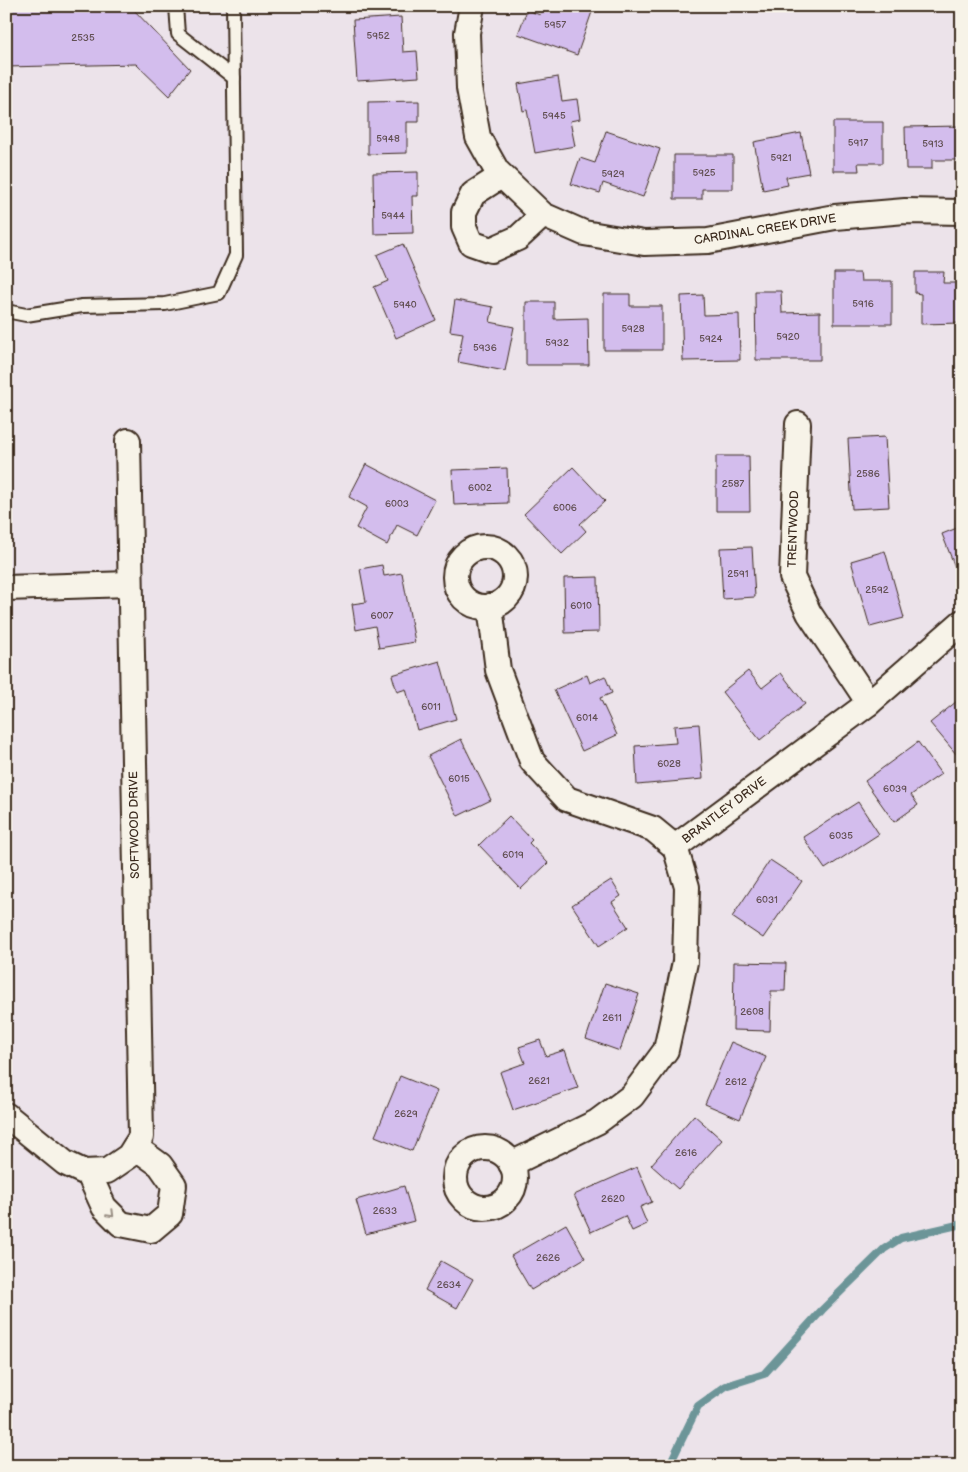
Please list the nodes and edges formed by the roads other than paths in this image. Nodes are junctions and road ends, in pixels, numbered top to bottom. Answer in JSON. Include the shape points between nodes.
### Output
{"nodes":[{"id":1,"x":176,"y":6,"type":"edge"},
{"id":2,"x":233,"y":6,"type":"edge"},
{"id":3,"x":472,"y":6,"type":"edge"},
{"id":4,"x":234,"y":78,"type":"junction"},
{"id":5,"x":501,"y":176,"type":"junction"},
{"id":6,"x":962,"y":212,"type":"edge"},
{"id":7,"x":543,"y":215,"type":"junction"},
{"id":8,"x":6,"y":311,"type":"edge"},
{"id":9,"x":798,"y":424,"type":"dead end"},
{"id":10,"x":128,"y":441,"type":"dead end"},
{"id":11,"x":129,"y":584,"type":"junction"},
{"id":12,"x":6,"y":588,"type":"edge"},
{"id":13,"x":490,"y":606,"type":"dead end"},
{"id":14,"x":962,"y":622,"type":"edge"},
{"id":15,"x":869,"y":703,"type":"junction"},
{"id":16,"x":675,"y":847,"type":"junction"},
{"id":17,"x":6,"y":1115,"type":"edge"},
{"id":18,"x":135,"y":1147,"type":"junction"},
{"id":19,"x":511,"y":1164,"type":"dead end"},
{"id":20,"x":86,"y":1172,"type":"junction"}],
"edges":[{"from":1,"to":4,"type":"lane","via":[[178,34]]},
{"from":2,"to":4,"type":"lane"},
{"from":3,"to":5,"type":"street","name":"CARDINAL CREEK DRIVE","via":[[467,33],[469,88],[478,137]]},
{"from":4,"to":8,"type":"lane","via":[[236,255],[219,293],[165,304],[82,306],[26,315]]},
{"from":5,"to":7,"type":"street","name":"CARDINAL CREEK DRIVE"},
{"from":5,"to":7,"type":"street","via":[[473,194],[464,212],[464,227],[471,243],[491,250],[518,238]]},
{"from":6,"to":7,"type":"street","name":"CARDINAL CREEK DRIVE","via":[[905,211],[844,216],[708,241],[644,243],[584,233]]},
{"from":9,"to":15,"type":"street","name":"TRENTWOOD","via":[[792,577],[809,613]]},
{"from":10,"to":11,"type":"street","name":"SOFTWOOD DRIVE"},
{"from":11,"to":12,"type":"street"},
{"from":11,"to":18,"type":"street","name":"SOFTWOOD DRIVE","via":[[141,1137]]},
{"from":13,"to":16,"type":"street","name":"BRANTLEY DRIVE","via":[[498,670],[532,762],[567,799],[653,829]]},
{"from":14,"to":15,"type":"street","name":"BRANTLEY DRIVE"},
{"from":15,"to":16,"type":"street","name":"BRANTLEY DRIVE"},
{"from":16,"to":19,"type":"street","via":[[687,887],[685,962],[666,1050],[632,1096],[597,1122]]},
{"from":17,"to":20,"type":"street","via":[[65,1163]]},
{"from":18,"to":20,"type":"street","via":[[129,1156],[108,1171]]},
{"from":20,"to":18,"type":"street","one_way":true,"via":[[104,1207],[121,1224],[151,1230],[170,1214],[174,1185],[160,1165]]}]}
